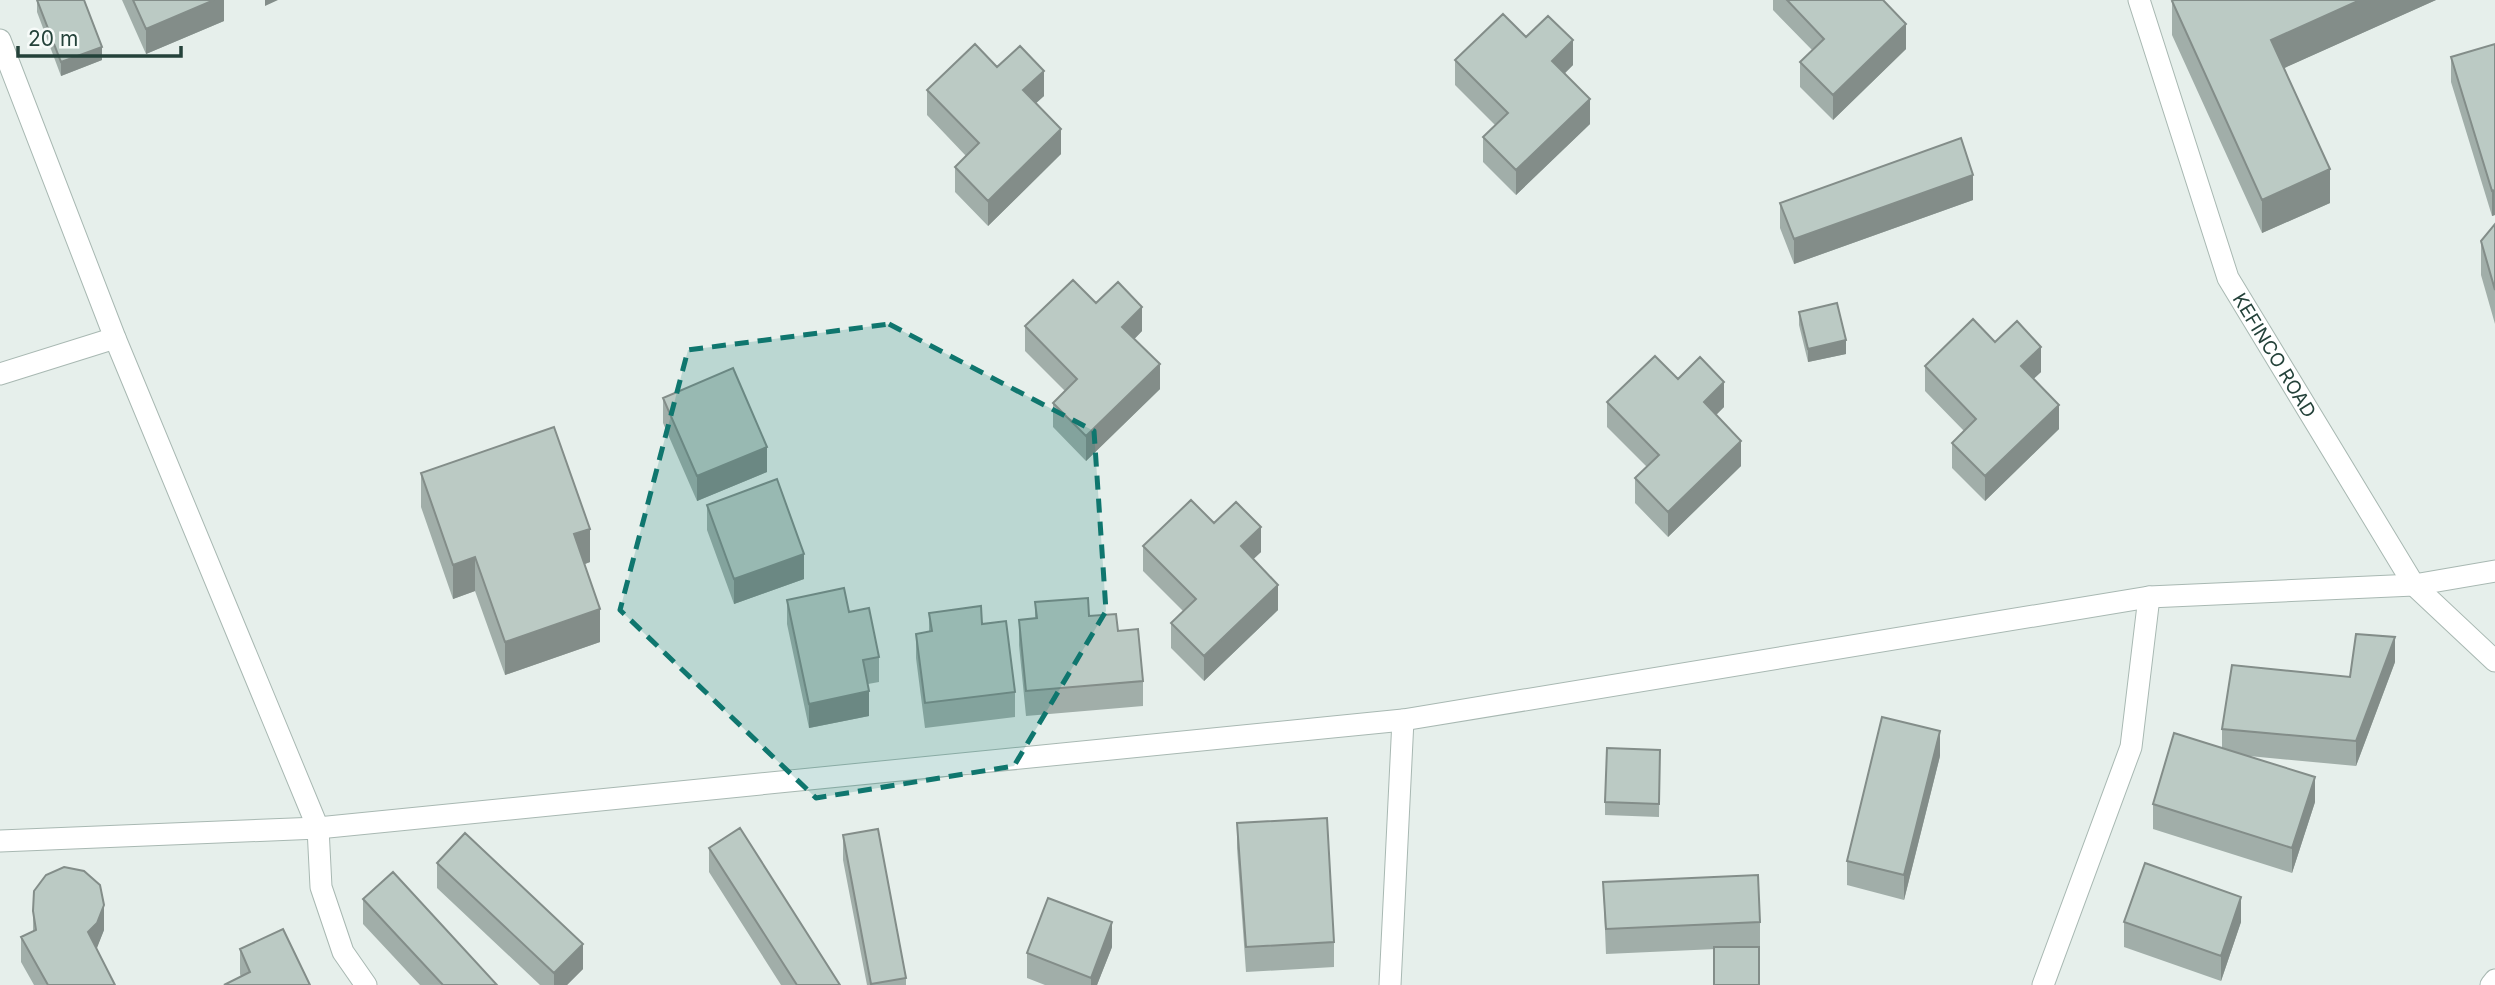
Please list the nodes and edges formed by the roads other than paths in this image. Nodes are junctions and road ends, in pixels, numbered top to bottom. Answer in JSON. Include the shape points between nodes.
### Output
{"nodes":[{"id":1,"x":2139,"y":0,"type":"edge"},
{"id":2,"x":0,"y":40,"type":"edge"},
{"id":3,"x":115,"y":338,"type":"junction"},
{"id":4,"x":0,"y":374,"type":"edge"},
{"id":5,"x":2495,"y":571,"type":"edge"},
{"id":6,"x":2414,"y":585,"type":"junction"},
{"id":7,"x":2149,"y":597,"type":"junction"},
{"id":8,"x":2495,"y":661,"type":"edge"},
{"id":9,"x":1403,"y":720,"type":"junction"},
{"id":10,"x":318,"y":828,"type":"junction"},
{"id":11,"x":0,"y":841,"type":"edge"},
{"id":12,"x":2495,"y":980,"type":"edge"},
{"id":13,"x":366,"y":985,"type":"edge"},
{"id":14,"x":1390,"y":985,"type":"edge"},
{"id":15,"x":2043,"y":985,"type":"edge"},
{"id":16,"x":2491,"y":985,"type":"edge"}],
"edges":[{"from":1,"to":6,"type":"street","name":"KEFINCO ROAD","via":[[2228,278]]},
{"from":2,"to":3,"type":"street"},
{"from":3,"to":4,"type":"street"},
{"from":3,"to":10,"type":"street"},
{"from":5,"to":6,"type":"street"},
{"from":6,"to":7,"type":"street"},
{"from":6,"to":8,"type":"street","name":"KEFINCO ROAD"},
{"from":7,"to":9,"type":"street"},
{"from":7,"to":15,"type":"street","via":[[2131,747]]},
{"from":9,"to":10,"type":"street"},
{"from":9,"to":14,"type":"street"},
{"from":10,"to":11,"type":"street"},
{"from":10,"to":13,"type":"street","via":[[321,887],[343,952]]},
{"from":12,"to":16,"type":"street"}]}
